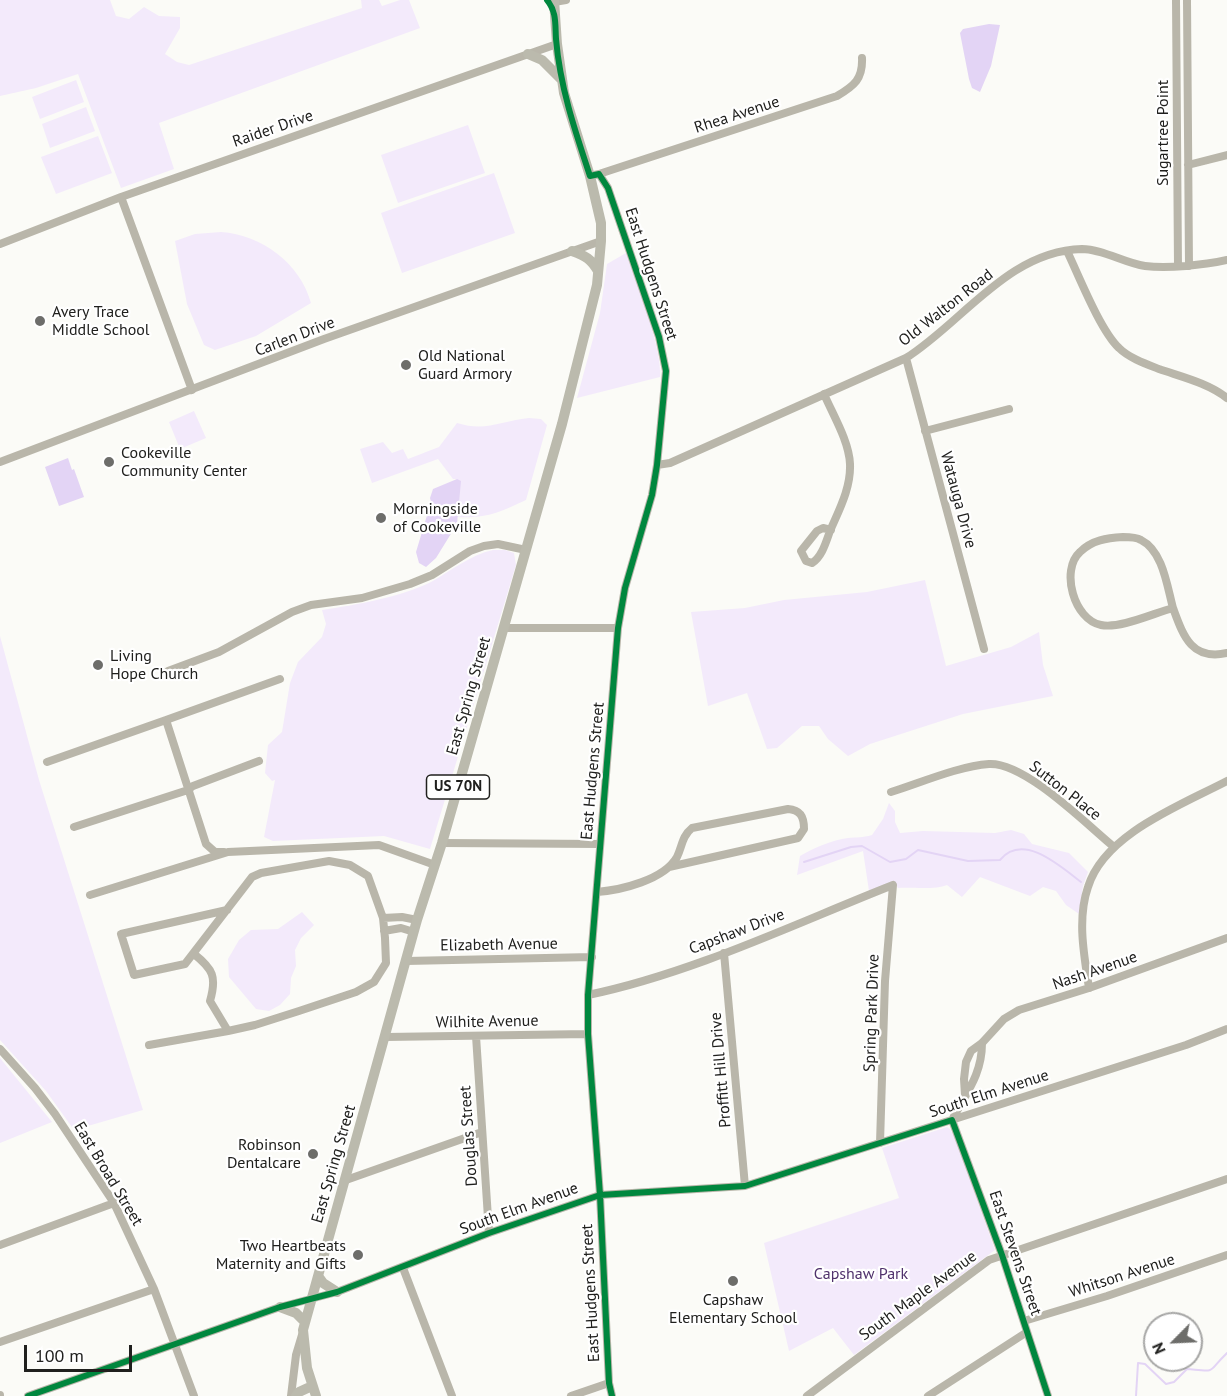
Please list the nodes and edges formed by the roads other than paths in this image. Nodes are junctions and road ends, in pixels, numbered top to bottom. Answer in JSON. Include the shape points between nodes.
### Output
{"nodes":[{"id":1,"x":566,"y":0,"type":"edge"},
{"id":2,"x":1176,"y":0,"type":"edge"},
{"id":3,"x":1187,"y":0,"type":"edge"},
{"id":4,"x":552,"y":3,"type":"edge"},
{"id":5,"x":557,"y":44,"type":"junction"},
{"id":6,"x":528,"y":54,"type":"junction"},
{"id":7,"x":862,"y":58,"type":"dead end"},
{"id":8,"x":562,"y":80,"type":"junction"},
{"id":9,"x":1227,"y":156,"type":"edge"},
{"id":10,"x":1188,"y":165,"type":"junction"},
{"id":11,"x":594,"y":175,"type":"junction"},
{"id":12,"x":121,"y":197,"type":"junction"},
{"id":13,"x":601,"y":241,"type":"junction"},
{"id":14,"x":0,"y":244,"type":"edge"},
{"id":15,"x":572,"y":251,"type":"junction"},
{"id":16,"x":1067,"y":251,"type":"junction"},
{"id":17,"x":1227,"y":260,"type":"edge"},
{"id":18,"x":1178,"y":266,"type":"junction"},
{"id":19,"x":1189,"y":266,"type":"junction"},
{"id":20,"x":598,"y":271,"type":"junction"},
{"id":21,"x":906,"y":358,"type":"junction"},
{"id":22,"x":192,"y":390,"type":"junction"},
{"id":23,"x":824,"y":394,"type":"junction"},
{"id":24,"x":1227,"y":398,"type":"edge"},
{"id":25,"x":1009,"y":409,"type":"dead end"},
{"id":26,"x":925,"y":431,"type":"junction"},
{"id":27,"x":0,"y":462,"type":"edge"},
{"id":28,"x":657,"y":465,"type":"junction"},
{"id":29,"x":831,"y":530,"type":"junction"},
{"id":30,"x":526,"y":550,"type":"junction"},
{"id":31,"x":1173,"y":608,"type":"junction"},
{"id":32,"x":504,"y":628,"type":"junction"},
{"id":33,"x":618,"y":628,"type":"junction"},
{"id":34,"x":984,"y":649,"type":"dead end"},
{"id":35,"x":1227,"y":653,"type":"edge"},
{"id":36,"x":168,"y":671,"type":"dead end"},
{"id":37,"x":280,"y":679,"type":"dead end"},
{"id":38,"x":166,"y":720,"type":"junction"},
{"id":39,"x":259,"y":761,"type":"dead end"},
{"id":40,"x":47,"y":762,"type":"dead end"},
{"id":41,"x":1227,"y":781,"type":"edge"},
{"id":42,"x":188,"y":790,"type":"junction"},
{"id":43,"x":891,"y":792,"type":"dead end"},
{"id":44,"x":74,"y":827,"type":"dead end"},
{"id":45,"x":442,"y":843,"type":"junction"},
{"id":46,"x":600,"y":844,"type":"junction"},
{"id":47,"x":1114,"y":847,"type":"junction"},
{"id":48,"x":228,"y":852,"type":"junction"},
{"id":49,"x":435,"y":865,"type":"junction"},
{"id":50,"x":669,"y":867,"type":"junction"},
{"id":51,"x":893,"y":885,"type":"joint"},
{"id":52,"x":597,"y":892,"type":"junction"},
{"id":53,"x":90,"y":896,"type":"dead end"},
{"id":54,"x":227,"y":910,"type":"junction"},
{"id":55,"x":382,"y":918,"type":"junction"},
{"id":56,"x":417,"y":920,"type":"junction"},
{"id":57,"x":384,"y":932,"type":"junction"},
{"id":58,"x":414,"y":932,"type":"junction"},
{"id":59,"x":1227,"y":938,"type":"edge"},
{"id":60,"x":724,"y":953,"type":"junction"},
{"id":61,"x":194,"y":954,"type":"junction"},
{"id":62,"x":592,"y":957,"type":"junction"},
{"id":63,"x":406,"y":961,"type":"junction"},
{"id":64,"x":1089,"y":988,"type":"junction"},
{"id":65,"x":588,"y":994,"type":"junction"},
{"id":66,"x":1227,"y":1029,"type":"edge"},
{"id":67,"x":228,"y":1031,"type":"junction"},
{"id":68,"x":588,"y":1034,"type":"junction"},
{"id":69,"x":476,"y":1036,"type":"junction"},
{"id":70,"x":386,"y":1037,"type":"junction"},
{"id":71,"x":982,"y":1043,"type":"junction"},
{"id":72,"x":149,"y":1045,"type":"dead end"},
{"id":73,"x":0,"y":1049,"type":"edge"},
{"id":74,"x":965,"y":1095,"type":"junction"},
{"id":75,"x":952,"y":1120,"type":"junction"},
{"id":76,"x":482,"y":1132,"type":"junction"},
{"id":77,"x":880,"y":1143,"type":"junction"},
{"id":78,"x":1227,"y":1179,"type":"edge"},
{"id":79,"x":346,"y":1180,"type":"junction"},
{"id":80,"x":745,"y":1186,"type":"junction"},
{"id":81,"x":600,"y":1195,"type":"junction"},
{"id":82,"x":114,"y":1203,"type":"junction"},
{"id":83,"x":489,"y":1233,"type":"junction"},
{"id":84,"x":0,"y":1245,"type":"edge"},
{"id":85,"x":1002,"y":1255,"type":"junction"},
{"id":86,"x":1227,"y":1255,"type":"edge"},
{"id":87,"x":403,"y":1268,"type":"junction"},
{"id":88,"x":318,"y":1276,"type":"junction"},
{"id":89,"x":154,"y":1289,"type":"junction"},
{"id":90,"x":337,"y":1292,"type":"junction"},
{"id":91,"x":312,"y":1298,"type":"junction"},
{"id":92,"x":280,"y":1307,"type":"junction"},
{"id":93,"x":1024,"y":1321,"type":"junction"},
{"id":94,"x":304,"y":1326,"type":"junction"},
{"id":95,"x":1027,"y":1332,"type":"junction"},
{"id":96,"x":0,"y":1342,"type":"edge"},
{"id":97,"x":173,"y":1344,"type":"junction"},
{"id":98,"x":609,"y":1383,"type":"junction"},
{"id":99,"x":314,"y":1391,"type":"edge"},
{"id":100,"x":28,"y":1396,"type":"edge"},
{"id":101,"x":194,"y":1396,"type":"edge"},
{"id":102,"x":291,"y":1396,"type":"edge"},
{"id":103,"x":296,"y":1396,"type":"edge"},
{"id":104,"x":452,"y":1396,"type":"edge"},
{"id":105,"x":571,"y":1396,"type":"edge"},
{"id":106,"x":612,"y":1396,"type":"edge"},
{"id":107,"x":807,"y":1396,"type":"edge"},
{"id":108,"x":928,"y":1396,"type":"edge"},
{"id":109,"x":1048,"y":1396,"type":"edge"}],
"edges":[{"from":1,"to":4,"type":"street"},
{"from":2,"to":18,"type":"street","name":"Sugartree Point"},
{"from":3,"to":10,"type":"street","name":"Sugartree Point"},
{"from":4,"to":5,"type":"main road","name":"East Spring Street","number":"US 70N"},
{"from":5,"to":6,"type":"street","name":"Raider Drive"},
{"from":5,"to":8,"type":"main road","name":"East Spring Street","number":"US 70N"},
{"from":6,"to":8,"type":"main road","via":[[542,60]]},
{"from":6,"to":12,"type":"street","name":"Raider Drive"},
{"from":7,"to":11,"type":"street","name":"Rhea Avenue","via":[[863,70],[857,81],[837,96]]},
{"from":8,"to":11,"type":"main road","name":"East Spring Street","number":"US 70N","via":[[571,121]]},
{"from":9,"to":10,"type":"street"},
{"from":10,"to":19,"type":"street","name":"Sugartree Point"},
{"from":11,"to":13,"type":"main road","name":"East Spring Street","number":"US 70N"},
{"from":11,"to":28,"type":"street","name":"East Hudgens Street","via":[[608,188],[659,336],[666,371]]},
{"from":12,"to":14,"type":"street","name":"Raider Drive"},
{"from":12,"to":22,"type":"street"},
{"from":13,"to":15,"type":"street","name":"Carlen Drive"},
{"from":13,"to":20,"type":"main road","name":"East Spring Street","number":"US 70N"},
{"from":15,"to":20,"type":"main road","via":[[586,256]]},
{"from":15,"to":22,"type":"street","name":"Carlen Drive"},
{"from":16,"to":18,"type":"street","name":"Old Walton Road","via":[[1085,249],[1145,266]]},
{"from":16,"to":21,"type":"street","name":"Old Walton Road","via":[[1052,253],[1015,271]]},
{"from":16,"to":24,"type":"street","via":[[1101,321],[1119,348],[1128,356],[1207,386]]},
{"from":17,"to":19,"type":"street","name":"Old Walton Road"},
{"from":18,"to":19,"type":"street","name":"Old Walton Road"},
{"from":20,"to":30,"type":"main road","name":"East Spring Street","number":"US 70N","via":[[564,417]]},
{"from":21,"to":23,"type":"street","name":"Old Walton Road"},
{"from":21,"to":26,"type":"street","name":"Watauga Drive"},
{"from":22,"to":27,"type":"street","name":"Carlen Drive"},
{"from":23,"to":28,"type":"street","name":"Old Walton Road","via":[[670,463]]},
{"from":23,"to":29,"type":"street","via":[[850,463],[849,482]]},
{"from":25,"to":26,"type":"street"},
{"from":26,"to":34,"type":"street","name":"Watauga Drive"},
{"from":28,"to":33,"type":"street","name":"East Hudgens Street"},
{"from":29,"to":29,"type":"street","via":[[818,560],[806,561],[801,551],[818,531]]},
{"from":30,"to":32,"type":"main road","name":"East Spring Street","number":"US 70N"},
{"from":30,"to":36,"type":"street","via":[[498,544],[484,546],[410,584],[363,598],[311,604],[219,652]]},
{"from":31,"to":31,"type":"street","via":[[1157,555],[1139,539],[1106,538],[1077,554],[1071,568],[1074,597],[1080,609],[1099,625]]},
{"from":31,"to":35,"type":"street","via":[[1185,638],[1194,648],[1206,653]]},
{"from":32,"to":33,"type":"street"},
{"from":32,"to":45,"type":"main road","name":"East Spring Street","number":"US 70N"},
{"from":33,"to":46,"type":"street","name":"East Hudgens Street"},
{"from":37,"to":38,"type":"street"},
{"from":38,"to":40,"type":"street"},
{"from":38,"to":42,"type":"street"},
{"from":39,"to":42,"type":"street"},
{"from":41,"to":47,"type":"street","via":[[1168,811]]},
{"from":42,"to":44,"type":"street"},
{"from":42,"to":48,"type":"street","via":[[206,844],[215,852]]},
{"from":43,"to":47,"type":"street","name":"Sutton Place","via":[[972,767],[1005,766],[1044,789]]},
{"from":45,"to":46,"type":"street"},
{"from":45,"to":49,"type":"main road","name":"East Spring Street","number":"US 70N"},
{"from":46,"to":52,"type":"street","name":"East Hudgens Street"},
{"from":47,"to":64,"type":"street","via":[[1096,867],[1087,888],[1083,947]]},
{"from":48,"to":49,"type":"street","via":[[379,845]]},
{"from":48,"to":53,"type":"street"},
{"from":49,"to":56,"type":"main road","name":"East Spring Street","number":"US 70N"},
{"from":50,"to":50,"type":"street","via":[[692,828],[788,808],[796,810],[804,822],[798,838]]},
{"from":50,"to":52,"type":"street","via":[[629,886]]},
{"from":51,"to":60,"type":"street","name":"Capshaw Drive"},
{"from":51,"to":77,"type":"street","name":"Spring Park Drive","via":[[885,981]]},
{"from":52,"to":62,"type":"street","name":"East Hudgens Street"},
{"from":54,"to":55,"type":"street","via":[[252,877],[329,861],[350,865],[368,876]]},
{"from":54,"to":61,"type":"street"},
{"from":54,"to":61,"type":"street","via":[[121,934],[134,975],[185,964]]},
{"from":55,"to":56,"type":"street"},
{"from":55,"to":57,"type":"street"},
{"from":56,"to":58,"type":"main road","name":"East Spring Street","number":"US 70N"},
{"from":57,"to":58,"type":"street","via":[[401,928]]},
{"from":57,"to":67,"type":"street","via":[[386,963],[374,982],[310,1008]]},
{"from":58,"to":63,"type":"main road","name":"East Spring Street","number":"US 70N"},
{"from":59,"to":64,"type":"street","name":"Nash Avenue"},
{"from":60,"to":65,"type":"street","name":"Capshaw Drive","via":[[632,984]]},
{"from":60,"to":80,"type":"street","name":"Proffitt Hill Drive"},
{"from":61,"to":67,"type":"street","via":[[210,968],[214,987],[210,1001]]},
{"from":62,"to":63,"type":"street","name":"Elizabeth Avenue"},
{"from":62,"to":65,"type":"street","name":"East Hudgens Street"},
{"from":63,"to":70,"type":"main road","name":"East Spring Street","number":"US 70N"},
{"from":64,"to":71,"type":"street","name":"Nash Avenue","via":[[1019,1010],[1004,1019]]},
{"from":65,"to":68,"type":"street","name":"East Hudgens Street"},
{"from":66,"to":75,"type":"street","name":"South Elm Avenue"},
{"from":67,"to":72,"type":"street"},
{"from":68,"to":69,"type":"street","name":"Wilhite Avenue"},
{"from":68,"to":81,"type":"street","name":"East Hudgens Street"},
{"from":69,"to":70,"type":"street","name":"Wilhite Avenue"},
{"from":69,"to":76,"type":"street","name":"Douglas Street"},
{"from":70,"to":79,"type":"main road","name":"East Spring Street","number":"US 70N"},
{"from":71,"to":74,"type":"street","name":"Nash Avenue","via":[[976,1079]]},
{"from":71,"to":74,"type":"street","name":"Nash Avenue","via":[[971,1051],[966,1062]]},
{"from":73,"to":82,"type":"street","name":"East Broad Street","via":[[55,1114]]},
{"from":74,"to":75,"type":"street","name":"Nash Avenue"},
{"from":75,"to":77,"type":"street","name":"South Elm Avenue"},
{"from":75,"to":85,"type":"street","name":"East Stevens Street"},
{"from":76,"to":79,"type":"street"},
{"from":76,"to":83,"type":"street","name":"Douglas Street"},
{"from":77,"to":80,"type":"street","name":"South Elm Avenue"},
{"from":78,"to":85,"type":"street","name":"South Maple Avenue"},
{"from":79,"to":88,"type":"main road","name":"East Spring Street","number":"US 70N"},
{"from":80,"to":81,"type":"street","name":"South Elm Avenue"},
{"from":81,"to":83,"type":"street","name":"South Elm Avenue"},
{"from":81,"to":98,"type":"street","name":"East Hudgens Street"},
{"from":82,"to":84,"type":"street"},
{"from":82,"to":89,"type":"street","name":"East Broad Street"},
{"from":83,"to":87,"type":"street","name":"South Elm Avenue"},
{"from":85,"to":93,"type":"street","name":"East Stevens Street"},
{"from":85,"to":107,"type":"street","name":"South Maple Avenue","via":[[989,1260]]},
{"from":86,"to":93,"type":"street","name":"Whitson Avenue"},
{"from":87,"to":90,"type":"street","name":"South Elm Avenue"},
{"from":87,"to":104,"type":"street"},
{"from":88,"to":90,"type":"main road"},
{"from":88,"to":91,"type":"main road","name":"East Spring Street","number":"US 70N"},
{"from":89,"to":96,"type":"street"},
{"from":89,"to":97,"type":"street","name":"East Broad Street"},
{"from":90,"to":91,"type":"street","name":"South Elm Avenue"},
{"from":91,"to":92,"type":"street","name":"South Elm Avenue"},
{"from":91,"to":94,"type":"main road","name":"East Spring Street","number":"US 70N"},
{"from":92,"to":94,"type":"main road","via":[[296,1313]]},
{"from":92,"to":97,"type":"street","name":"South Elm Avenue"},
{"from":93,"to":95,"type":"street","name":"East Stevens Street"},
{"from":94,"to":99,"type":"main road","name":"East Spring Street","number":"US 70N"},
{"from":94,"to":102,"type":"street"},
{"from":95,"to":108,"type":"street"},
{"from":95,"to":109,"type":"street","name":"East Stevens Street"},
{"from":97,"to":100,"type":"street","name":"South Elm Avenue"},
{"from":97,"to":101,"type":"street","name":"East Broad Street"},
{"from":98,"to":105,"type":"street"},
{"from":98,"to":106,"type":"street","name":"East Hudgens Street"},
{"from":99,"to":103,"type":"main road","via":[[299,1392]]}]}
